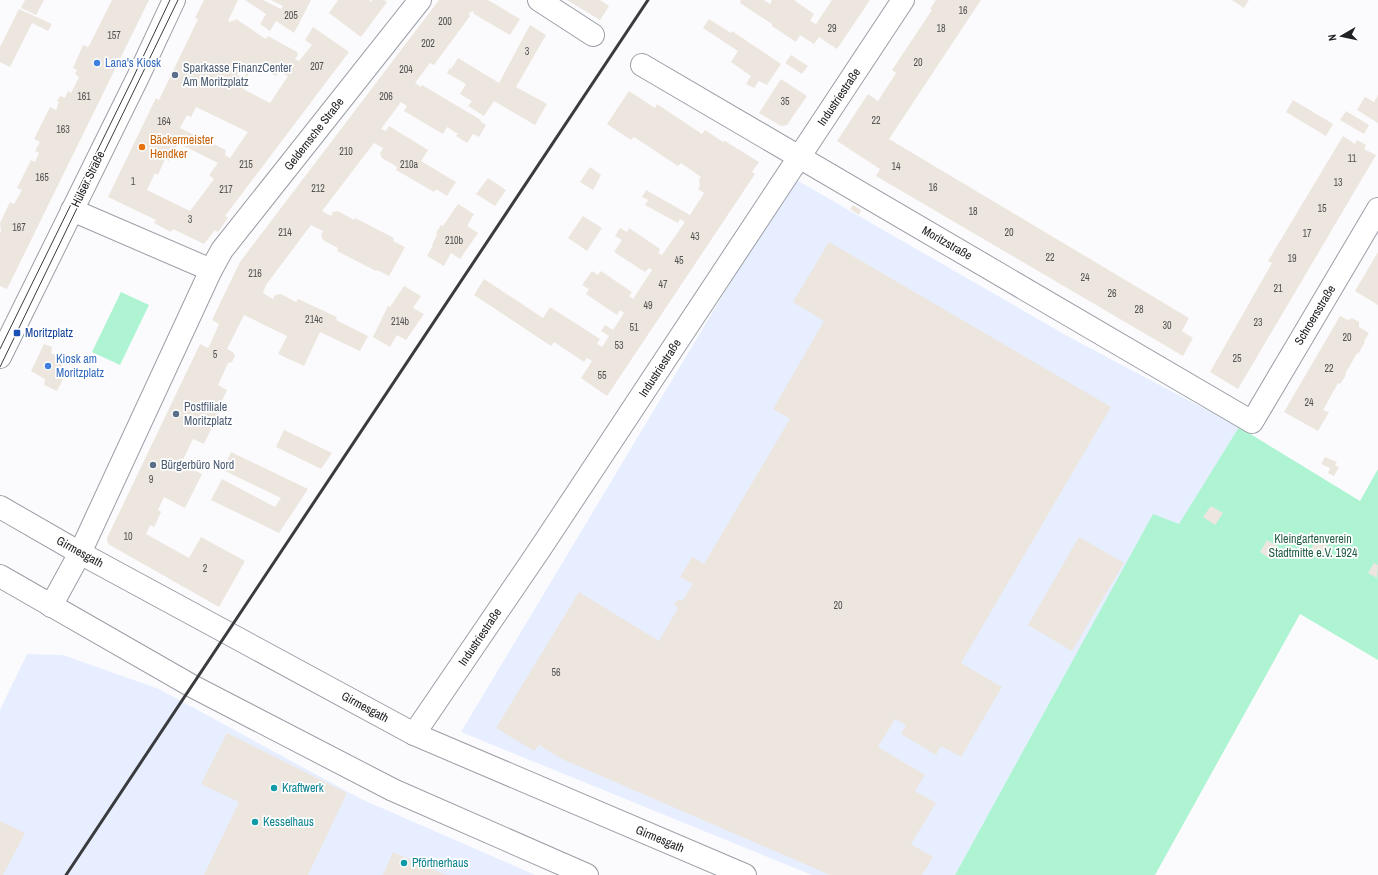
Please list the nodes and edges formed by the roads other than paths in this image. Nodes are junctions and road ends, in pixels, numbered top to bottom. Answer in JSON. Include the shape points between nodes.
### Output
{"nodes":[{"id":1,"x":174,"y":0,"type":"edge"},
{"id":2,"x":420,"y":0,"type":"edge"},
{"id":3,"x":539,"y":0,"type":"edge"},
{"id":4,"x":903,"y":0,"type":"edge"},
{"id":5,"x":593,"y":35,"type":"dead end"},
{"id":6,"x":642,"y":65,"type":"dead end"},
{"id":7,"x":799,"y":157,"type":"junction"},
{"id":8,"x":1378,"y":209,"type":"edge"},
{"id":9,"x":72,"y":210,"type":"junction"},
{"id":10,"x":211,"y":270,"type":"junction"},
{"id":11,"x":0,"y":358,"type":"edge"},
{"id":12,"x":1252,"y":422,"type":"joint"},
{"id":13,"x":0,"y":507,"type":"edge"},
{"id":14,"x":80,"y":552,"type":"junction"},
{"id":15,"x":0,"y":576,"type":"edge"},
{"id":16,"x":51,"y":606,"type":"junction"},
{"id":17,"x":414,"y":734,"type":"junction"},
{"id":18,"x":587,"y":875,"type":"edge"},
{"id":19,"x":745,"y":875,"type":"edge"}],
"edges":[{"from":1,"to":9,"type":"street","name":"Hülser Straße"},
{"from":2,"to":10,"type":"street","name":"Geldernsche Straße","via":[[222,250]]},
{"from":3,"to":5,"type":"street"},
{"from":4,"to":7,"type":"street","name":"Industriestraße"},
{"from":6,"to":7,"type":"street","name":"Moritzstraße"},
{"from":7,"to":12,"type":"street","name":"Moritzstraße"},
{"from":7,"to":17,"type":"street","name":"Industriestraße","via":[[540,550]]},
{"from":8,"to":12,"type":"street","name":"Schroersstraße"},
{"from":9,"to":10,"type":"street"},
{"from":9,"to":11,"type":"street","name":"Hülser Straße"},
{"from":10,"to":14,"type":"street"},
{"from":13,"to":14,"type":"street","name":"Girmesgath"},
{"from":14,"to":16,"type":"street"},
{"from":14,"to":17,"type":"street","name":"Girmesgath"},
{"from":15,"to":16,"type":"street"},
{"from":16,"to":18,"type":"street","via":[[192,686],[392,790]]},
{"from":17,"to":19,"type":"street","name":"Girmesgath"}]}
